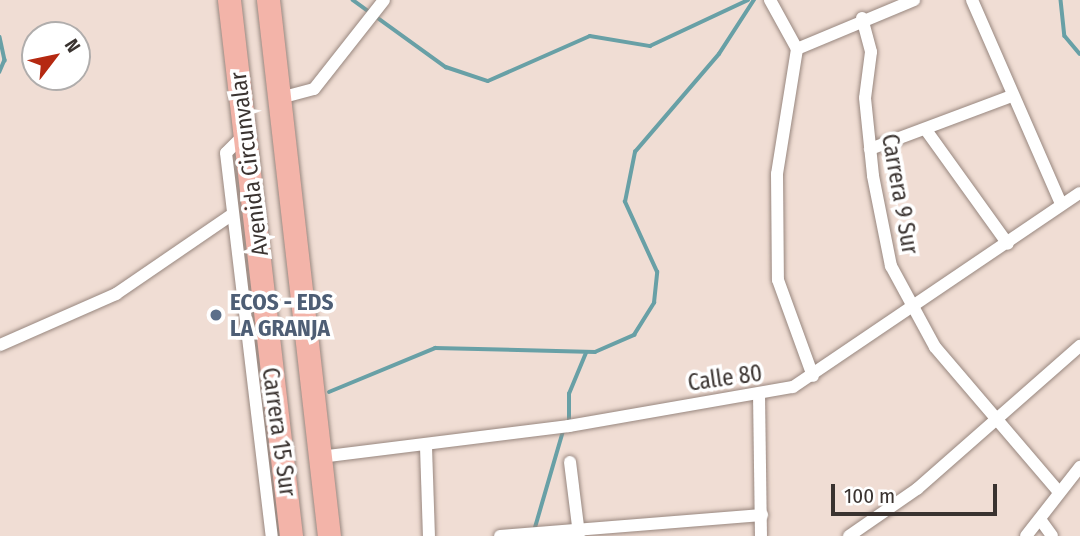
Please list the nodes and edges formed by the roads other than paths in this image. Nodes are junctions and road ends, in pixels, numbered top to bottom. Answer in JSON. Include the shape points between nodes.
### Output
{"nodes":[{"id":1,"x":229,"y":0,"type":"edge"},
{"id":2,"x":268,"y":0,"type":"edge"},
{"id":3,"x":384,"y":0,"type":"edge"},
{"id":4,"x":770,"y":0,"type":"edge"},
{"id":5,"x":914,"y":0,"type":"edge"},
{"id":6,"x":972,"y":0,"type":"edge"},
{"id":7,"x":862,"y":18,"type":"junction"},
{"id":8,"x":797,"y":49,"type":"junction"},
{"id":9,"x":1012,"y":96,"type":"junction"},
{"id":10,"x":280,"y":98,"type":"junction"},
{"id":11,"x":926,"y":130,"type":"junction"},
{"id":12,"x":246,"y":133,"type":"junction"},
{"id":13,"x":870,"y":149,"type":"junction"},
{"id":14,"x":1080,"y":193,"type":"edge"},
{"id":15,"x":1061,"y":204,"type":"junction"},
{"id":16,"x":230,"y":216,"type":"junction"},
{"id":17,"x":1008,"y":244,"type":"junction"},
{"id":18,"x":911,"y":313,"type":"junction"},
{"id":19,"x":0,"y":345,"type":"edge"},
{"id":20,"x":1080,"y":346,"type":"edge"},
{"id":21,"x":813,"y":376,"type":"junction"},
{"id":22,"x":759,"y":394,"type":"junction"},
{"id":23,"x":993,"y":419,"type":"junction"},
{"id":24,"x":426,"y":447,"type":"junction"},
{"id":25,"x":320,"y":457,"type":"junction"},
{"id":26,"x":570,"y":462,"type":"dead end"},
{"id":27,"x":1080,"y":467,"type":"edge"},
{"id":28,"x":1058,"y":491,"type":"junction"},
{"id":29,"x":762,"y":515,"type":"junction"},
{"id":30,"x":1042,"y":522,"type":"junction"},
{"id":31,"x":579,"y":532,"type":"edge"},
{"id":32,"x":529,"y":535,"type":"edge"},
{"id":33,"x":540,"y":535,"type":"edge"},
{"id":34,"x":272,"y":536,"type":"edge"},
{"id":35,"x":291,"y":536,"type":"edge"},
{"id":36,"x":329,"y":536,"type":"edge"},
{"id":37,"x":429,"y":536,"type":"edge"},
{"id":38,"x":500,"y":536,"type":"edge"},
{"id":39,"x":761,"y":536,"type":"edge"},
{"id":40,"x":849,"y":536,"type":"edge"},
{"id":41,"x":1026,"y":536,"type":"edge"},
{"id":42,"x":1052,"y":536,"type":"edge"}],
"edges":[{"from":1,"to":12,"type":"highway","name":"Avenida Circunvalar"},
{"from":2,"to":10,"type":"highway","name":"Avenida Circunvalar"},
{"from":3,"to":10,"type":"street","via":[[314,89]]},
{"from":4,"to":8,"type":"street"},
{"from":5,"to":7,"type":"street"},
{"from":6,"to":9,"type":"street"},
{"from":7,"to":8,"type":"street"},
{"from":7,"to":13,"type":"street","name":"Carrera 9 Sur","via":[[870,51],[865,98]]},
{"from":8,"to":21,"type":"street","via":[[777,174],[778,281]]},
{"from":9,"to":11,"type":"street"},
{"from":9,"to":15,"type":"street"},
{"from":10,"to":25,"type":"highway","name":"Avenida Circunvalar"},
{"from":11,"to":13,"type":"street"},
{"from":11,"to":17,"type":"street"},
{"from":12,"to":16,"type":"street","name":"Carrera 15 Sur","via":[[226,153]]},
{"from":12,"to":35,"type":"highway","name":"Avenida Circunvalar"},
{"from":13,"to":18,"type":"street","name":"Carrera 9 Sur","via":[[884,244]]},
{"from":14,"to":15,"type":"street","name":"Calle 80"},
{"from":15,"to":17,"type":"street","name":"Calle 80"},
{"from":16,"to":19,"type":"street","via":[[116,294]]},
{"from":16,"to":34,"type":"street","name":"Carrera 15 Sur"},
{"from":17,"to":18,"type":"street","name":"Calle 80"},
{"from":18,"to":21,"type":"street","name":"Calle 80"},
{"from":18,"to":23,"type":"street","name":"Carrera 9 Sur"},
{"from":20,"to":23,"type":"street"},
{"from":21,"to":22,"type":"street","name":"Calle 80"},
{"from":22,"to":24,"type":"street","name":"Calle 80"},
{"from":22,"to":29,"type":"street"},
{"from":23,"to":28,"type":"street","name":"Carrera 9 Sur"},
{"from":23,"to":40,"type":"street","via":[[917,489]]},
{"from":24,"to":25,"type":"street","name":"Calle 80"},
{"from":24,"to":37,"type":"street"},
{"from":25,"to":36,"type":"highway","name":"Avenida Circunvalar"},
{"from":26,"to":31,"type":"street"},
{"from":27,"to":28,"type":"street"},
{"from":28,"to":30,"type":"street"},
{"from":29,"to":31,"type":"street"},
{"from":29,"to":39,"type":"street"},
{"from":30,"to":41,"type":"street"},
{"from":30,"to":42,"type":"street"},
{"from":31,"to":33,"type":"street"},
{"from":32,"to":33,"type":"street"},
{"from":32,"to":38,"type":"street"}]}
